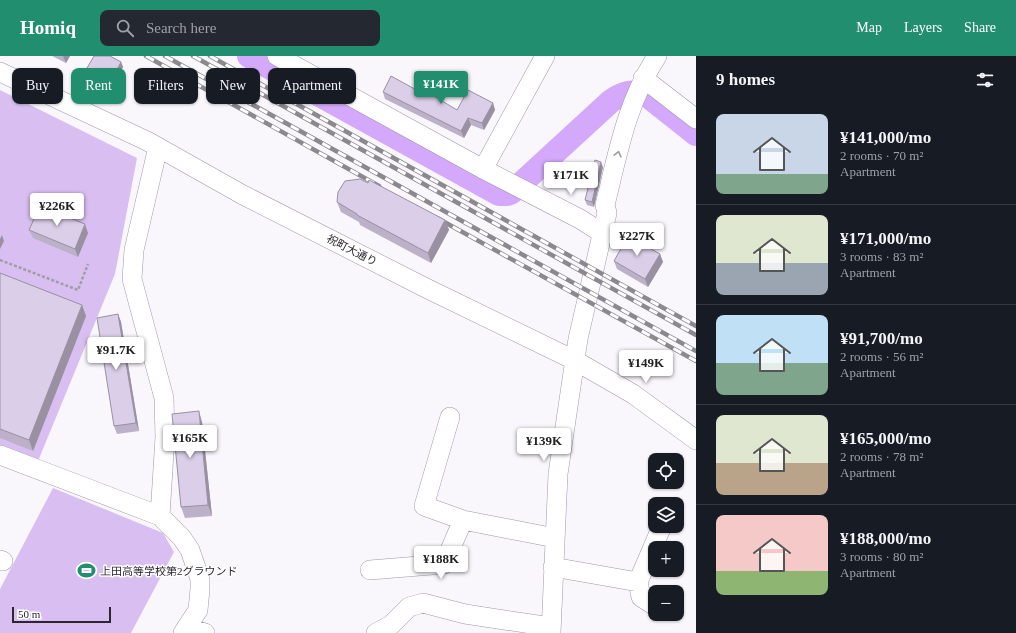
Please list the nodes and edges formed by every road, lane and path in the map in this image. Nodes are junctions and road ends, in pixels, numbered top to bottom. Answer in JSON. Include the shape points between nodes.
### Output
{"nodes":[{"id":1,"x":277,"y":56,"type":"edge"},
{"id":2,"x":545,"y":56,"type":"edge"},
{"id":3,"x":657,"y":56,"type":"edge"},
{"id":4,"x":0,"y":72,"type":"edge"},
{"id":5,"x":642,"y":81,"type":"junction"},
{"id":6,"x":696,"y":119,"type":"edge"},
{"id":7,"x":158,"y":147,"type":"junction"},
{"id":8,"x":483,"y":169,"type":"junction"},
{"id":9,"x":602,"y":233,"type":"junction"},
{"id":10,"x":0,"y":260,"type":"edge"},
{"id":11,"x":88,"y":264,"type":"dead end"},
{"id":12,"x":574,"y":360,"type":"junction"},
{"id":13,"x":450,"y":417,"type":"dead end"},
{"id":14,"x":696,"y":440,"type":"edge"},
{"id":15,"x":0,"y":455,"type":"edge"},
{"id":16,"x":160,"y":516,"type":"junction"},
{"id":17,"x":463,"y":520,"type":"junction"},
{"id":18,"x":659,"y":533,"type":"edge"},
{"id":19,"x":555,"y":538,"type":"junction"},
{"id":20,"x":554,"y":567,"type":"junction"},
{"id":21,"x":370,"y":570,"type":"dead end"},
{"id":22,"x":638,"y":582,"type":"junction"},
{"id":23,"x":648,"y":601,"type":"edge"},
{"id":24,"x":184,"y":630,"type":"edge"},
{"id":25,"x":551,"y":630,"type":"edge"},
{"id":26,"x":205,"y":633,"type":"edge"},
{"id":27,"x":376,"y":633,"type":"edge"}],
"edges":[{"from":1,"to":8,"type":"street"},
{"from":2,"to":8,"type":"street"},
{"from":3,"to":5,"type":"street"},
{"from":4,"to":7,"type":"street","name":"祝町大通り"},
{"from":5,"to":6,"type":"street"},
{"from":9,"to":5,"type":"street","one_way":true,"via":[[607,213],[605,205],[621,138]]},
{"from":7,"to":12,"type":"street","name":"祝町大通り","via":[[419,285]]},
{"from":7,"to":16,"type":"street","via":[[134,250],[132,279],[164,398],[166,437]]},
{"from":8,"to":9,"type":"street"},
{"from":9,"to":12,"type":"street"},
{"from":10,"to":11,"type":"path","via":[[78,290]]},
{"from":12,"to":14,"type":"street","name":"祝町大通り","via":[[633,394]]},
{"from":12,"to":19,"type":"street","via":[[558,474]]},
{"from":13,"to":17,"type":"street","via":[[424,506]]},
{"from":15,"to":16,"type":"street"},
{"from":16,"to":24,"type":"street","via":[[190,550],[200,578],[198,610]]},
{"from":17,"to":19,"type":"street"},
{"from":17,"to":21,"type":"street","via":[[444,564]]},
{"from":18,"to":22,"type":"street"},
{"from":19,"to":20,"type":"street"},
{"from":20,"to":22,"type":"street"},
{"from":20,"to":25,"type":"street"},
{"from":22,"to":23,"type":"street","via":[[642,597]]},
{"from":24,"to":26,"type":"street"},
{"from":25,"to":27,"type":"street","via":[[465,614],[423,603],[409,607],[391,625]]}]}
